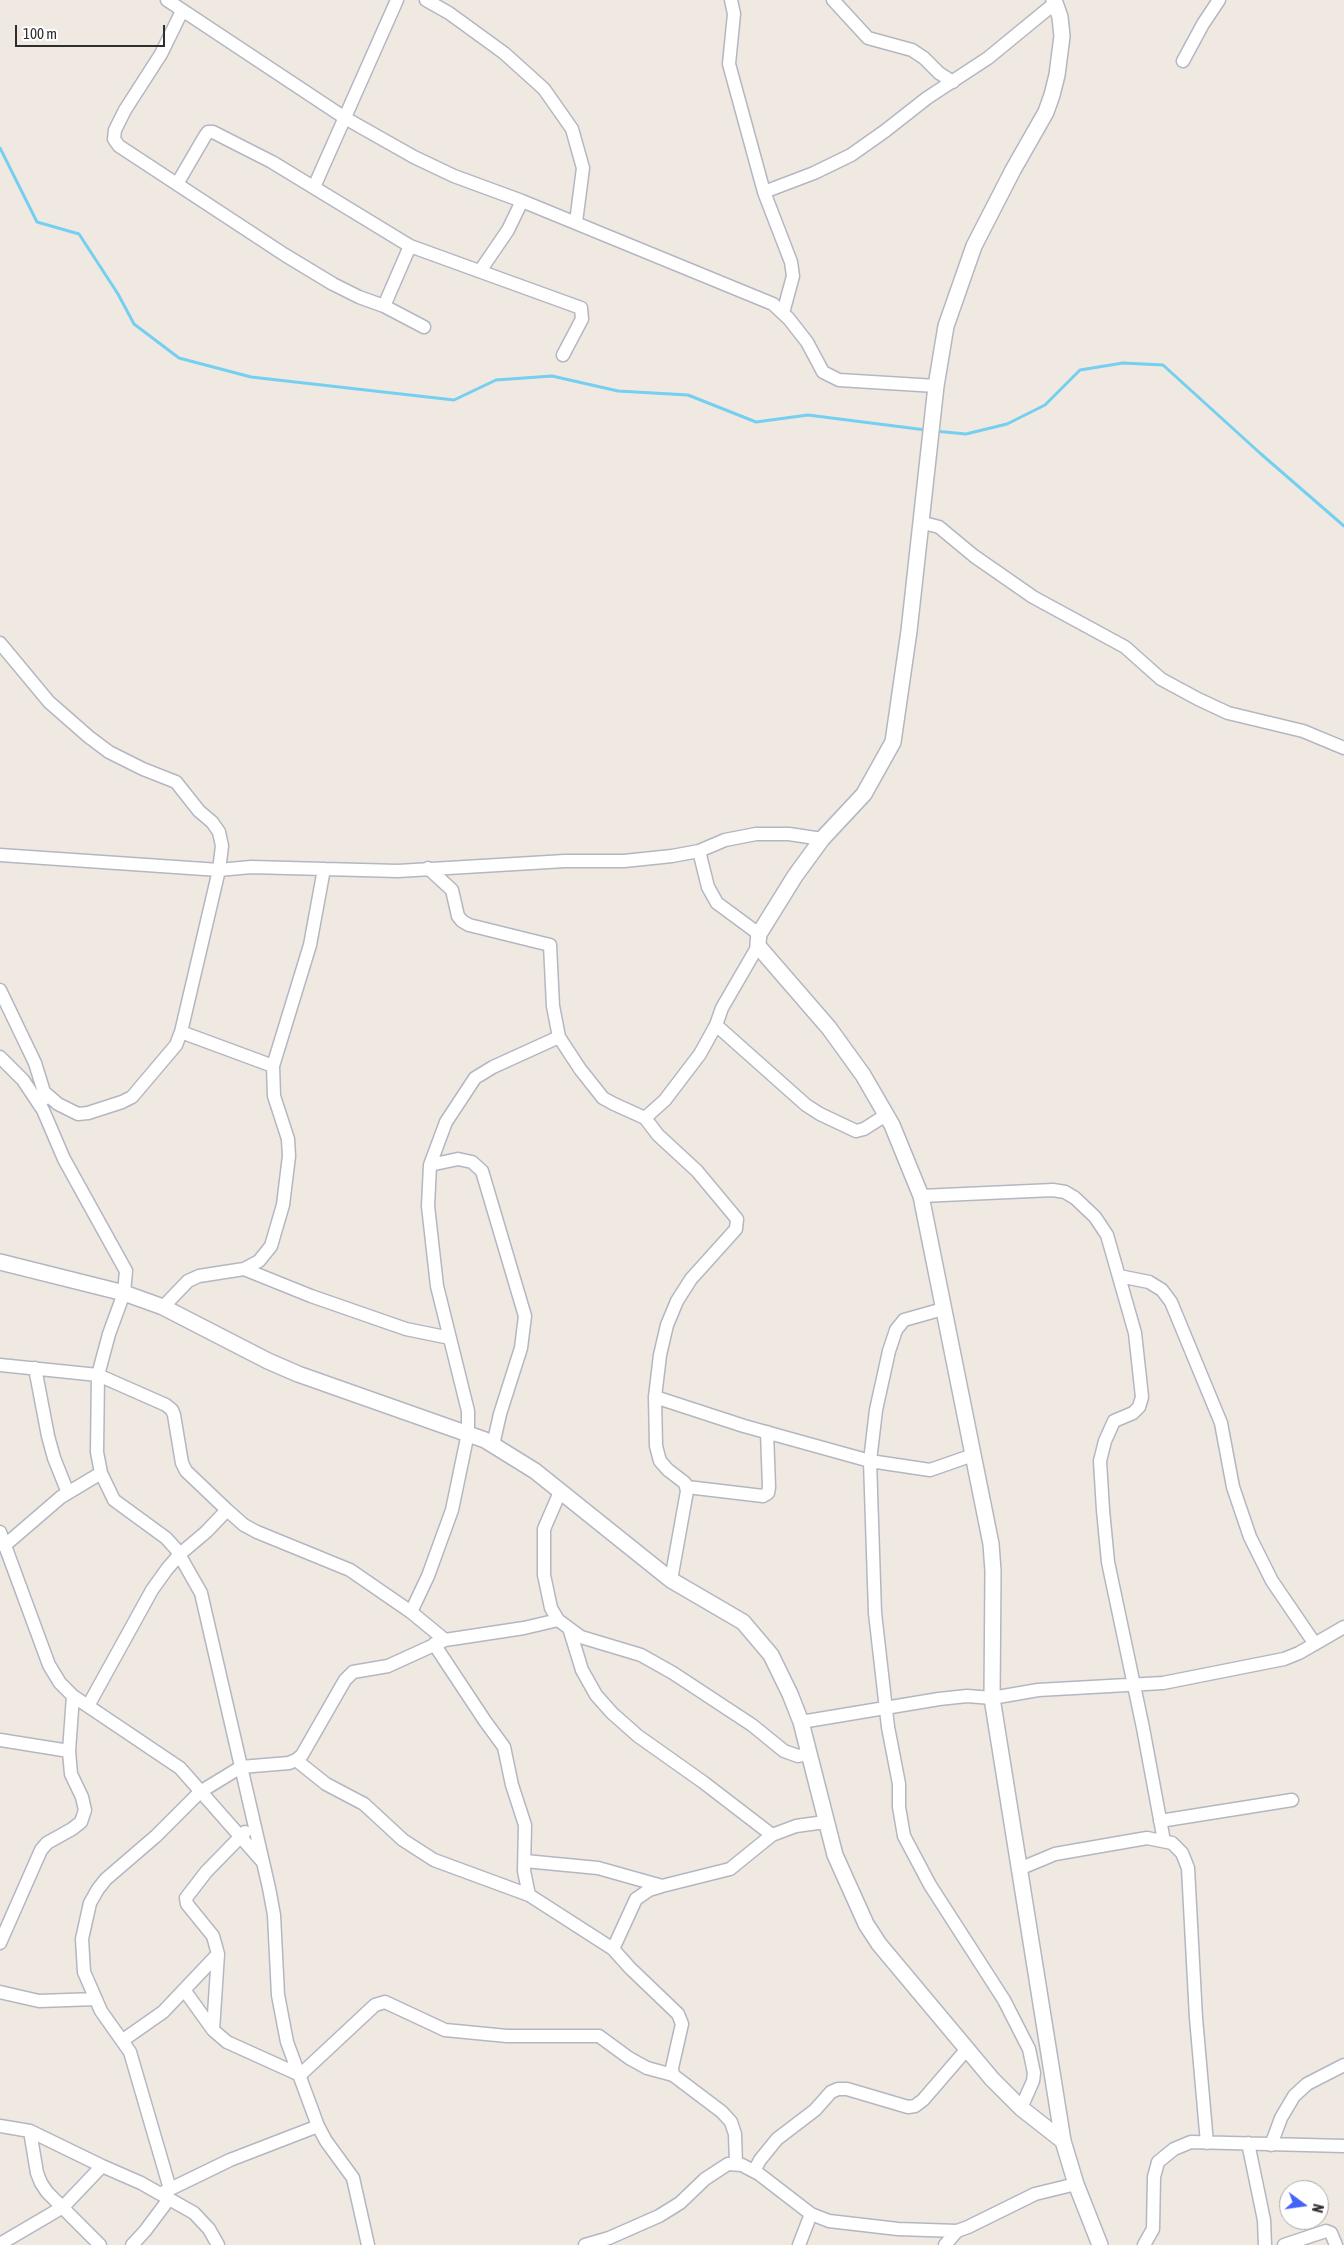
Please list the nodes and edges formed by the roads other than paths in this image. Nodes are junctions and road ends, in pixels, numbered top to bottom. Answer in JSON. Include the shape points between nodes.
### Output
{"nodes":[{"id":1,"x":167,"y":0,"type":"edge"},
{"id":2,"x":397,"y":0,"type":"edge"},
{"id":3,"x":426,"y":0,"type":"edge"},
{"id":4,"x":731,"y":0,"type":"edge"},
{"id":5,"x":833,"y":0,"type":"edge"},
{"id":6,"x":1219,"y":0,"type":"edge"},
{"id":7,"x":1054,"y":1,"type":"edge"},
{"id":8,"x":182,"y":11,"type":"junction"},
{"id":9,"x":1183,"y":61,"type":"dead end"},
{"id":10,"x":953,"y":82,"type":"junction"},
{"id":11,"x":345,"y":118,"type":"junction"},
{"id":12,"x":177,"y":184,"type":"junction"},
{"id":13,"x":314,"y":187,"type":"junction"},
{"id":14,"x":764,"y":192,"type":"junction"},
{"id":15,"x":522,"y":201,"type":"junction"},
{"id":16,"x":576,"y":222,"type":"junction"},
{"id":17,"x":410,"y":246,"type":"junction"},
{"id":18,"x":480,"y":271,"type":"junction"},
{"id":19,"x":384,"y":306,"type":"junction"},
{"id":20,"x":782,"y":313,"type":"junction"},
{"id":21,"x":424,"y":328,"type":"dead end"},
{"id":22,"x":563,"y":355,"type":"dead end"},
{"id":23,"x":936,"y":386,"type":"junction"},
{"id":24,"x":920,"y":522,"type":"junction"},
{"id":25,"x":0,"y":643,"type":"edge"},
{"id":26,"x":1344,"y":748,"type":"edge"},
{"id":27,"x":822,"y":839,"type":"junction"},
{"id":28,"x":699,"y":851,"type":"junction"},
{"id":29,"x":0,"y":855,"type":"edge"},
{"id":30,"x":428,"y":868,"type":"junction"},
{"id":31,"x":324,"y":869,"type":"junction"},
{"id":32,"x":219,"y":870,"type":"junction"},
{"id":33,"x":759,"y":940,"type":"junction"},
{"id":34,"x":0,"y":990,"type":"edge"},
{"id":35,"x":716,"y":1025,"type":"junction"},
{"id":36,"x":181,"y":1032,"type":"junction"},
{"id":37,"x":559,"y":1038,"type":"junction"},
{"id":38,"x":0,"y":1057,"type":"edge"},
{"id":39,"x":273,"y":1066,"type":"junction"},
{"id":40,"x":44,"y":1092,"type":"junction"},
{"id":41,"x":43,"y":1110,"type":"junction"},
{"id":42,"x":886,"y":1115,"type":"junction"},
{"id":43,"x":644,"y":1118,"type":"junction"},
{"id":44,"x":430,"y":1165,"type":"junction"},
{"id":45,"x":921,"y":1196,"type":"junction"},
{"id":46,"x":0,"y":1262,"type":"edge"},
{"id":47,"x":244,"y":1269,"type":"junction"},
{"id":48,"x":1119,"y":1276,"type":"junction"},
{"id":49,"x":124,"y":1293,"type":"junction"},
{"id":50,"x":163,"y":1308,"type":"junction"},
{"id":51,"x":943,"y":1309,"type":"junction"},
{"id":52,"x":450,"y":1338,"type":"junction"},
{"id":53,"x":0,"y":1365,"type":"edge"},
{"id":54,"x":35,"y":1368,"type":"junction"},
{"id":55,"x":98,"y":1375,"type":"junction"},
{"id":56,"x":655,"y":1397,"type":"junction"},
{"id":57,"x":767,"y":1432,"type":"junction"},
{"id":58,"x":468,"y":1434,"type":"junction"},
{"id":59,"x":494,"y":1445,"type":"junction"},
{"id":60,"x":974,"y":1454,"type":"junction"},
{"id":61,"x":870,"y":1461,"type":"junction"},
{"id":62,"x":100,"y":1473,"type":"junction"},
{"id":63,"x":687,"y":1487,"type":"junction"},
{"id":64,"x":560,"y":1492,"type":"junction"},
{"id":65,"x":68,"y":1493,"type":"junction"},
{"id":66,"x":227,"y":1510,"type":"junction"},
{"id":67,"x":0,"y":1532,"type":"edge"},
{"id":68,"x":4,"y":1546,"type":"junction"},
{"id":69,"x":180,"y":1554,"type":"junction"},
{"id":70,"x":672,"y":1580,"type":"junction"},
{"id":71,"x":411,"y":1612,"type":"junction"},
{"id":72,"x":558,"y":1620,"type":"junction"},
{"id":73,"x":1344,"y":1627,"type":"edge"},
{"id":74,"x":570,"y":1631,"type":"junction"},
{"id":75,"x":439,"y":1642,"type":"junction"},
{"id":76,"x":1315,"y":1644,"type":"junction"},
{"id":77,"x":1134,"y":1686,"type":"junction"},
{"id":78,"x":73,"y":1696,"type":"junction"},
{"id":79,"x":992,"y":1698,"type":"junction"},
{"id":80,"x":88,"y":1706,"type":"junction"},
{"id":81,"x":886,"y":1709,"type":"junction"},
{"id":82,"x":801,"y":1722,"type":"junction"},
{"id":83,"x":0,"y":1740,"type":"edge"},
{"id":84,"x":70,"y":1751,"type":"junction"},
{"id":85,"x":808,"y":1754,"type":"junction"},
{"id":86,"x":296,"y":1760,"type":"junction"},
{"id":87,"x":240,"y":1767,"type":"junction"},
{"id":88,"x":200,"y":1792,"type":"junction"},
{"id":89,"x":1292,"y":1800,"type":"dead end"},
{"id":90,"x":1160,"y":1821,"type":"junction"},
{"id":91,"x":825,"y":1822,"type":"junction"},
{"id":92,"x":253,"y":1823,"type":"junction"},
{"id":93,"x":772,"y":1835,"type":"junction"},
{"id":94,"x":241,"y":1838,"type":"junction"},
{"id":95,"x":1164,"y":1841,"type":"junction"},
{"id":96,"x":262,"y":1861,"type":"junction"},
{"id":97,"x":525,"y":1861,"type":"junction"},
{"id":98,"x":1019,"y":1869,"type":"junction"},
{"id":99,"x":662,"y":1886,"type":"junction"},
{"id":100,"x":529,"y":1895,"type":"junction"},
{"id":101,"x":0,"y":1943,"type":"edge"},
{"id":102,"x":613,"y":1949,"type":"junction"},
{"id":103,"x":218,"y":1954,"type":"junction"},
{"id":104,"x":185,"y":1991,"type":"junction"},
{"id":105,"x":0,"y":1992,"type":"edge"},
{"id":106,"x":96,"y":1999,"type":"junction"},
{"id":107,"x":213,"y":2030,"type":"junction"},
{"id":108,"x":123,"y":2040,"type":"junction"},
{"id":109,"x":967,"y":2049,"type":"junction"},
{"id":110,"x":1344,"y":2065,"type":"edge"},
{"id":111,"x":300,"y":2075,"type":"junction"},
{"id":112,"x":673,"y":2075,"type":"junction"},
{"id":113,"x":1021,"y":2108,"type":"junction"},
{"id":114,"x":0,"y":2126,"type":"edge"},
{"id":115,"x":318,"y":2126,"type":"junction"},
{"id":116,"x":30,"y":2131,"type":"junction"},
{"id":117,"x":1063,"y":2141,"type":"junction"},
{"id":118,"x":1207,"y":2143,"type":"junction"},
{"id":119,"x":1248,"y":2143,"type":"junction"},
{"id":120,"x":1271,"y":2145,"type":"junction"},
{"id":121,"x":1344,"y":2146,"type":"edge"},
{"id":122,"x":736,"y":2164,"type":"junction"},
{"id":123,"x":102,"y":2166,"type":"junction"},
{"id":124,"x":754,"y":2171,"type":"junction"},
{"id":125,"x":1076,"y":2184,"type":"junction"},
{"id":126,"x":167,"y":2194,"type":"junction"},
{"id":127,"x":63,"y":2207,"type":"junction"},
{"id":128,"x":811,"y":2214,"type":"junction"},
{"id":129,"x":625,"y":2231,"type":"junction"},
{"id":130,"x":957,"y":2231,"type":"junction"},
{"id":131,"x":0,"y":2244,"type":"edge"},
{"id":132,"x":100,"y":2245,"type":"edge"},
{"id":133,"x":132,"y":2245,"type":"edge"},
{"id":134,"x":218,"y":2245,"type":"edge"},
{"id":135,"x":368,"y":2245,"type":"edge"},
{"id":136,"x":585,"y":2245,"type":"edge"},
{"id":137,"x":622,"y":2245,"type":"edge"},
{"id":138,"x":799,"y":2245,"type":"edge"},
{"id":139,"x":945,"y":2245,"type":"edge"},
{"id":140,"x":1100,"y":2245,"type":"edge"},
{"id":141,"x":1144,"y":2245,"type":"edge"},
{"id":142,"x":1265,"y":2245,"type":"edge"},
{"id":143,"x":1284,"y":2245,"type":"edge"},
{"id":144,"x":1336,"y":2245,"type":"edge"}],
"edges":[{"from":1,"to":8,"type":"street"},
{"from":2,"to":11,"type":"street"},
{"from":3,"to":16,"type":"street","via":[[504,53],[544,89],[572,129],[583,168]]},
{"from":4,"to":14,"type":"street","via":[[734,14],[729,64]]},
{"from":5,"to":10,"type":"street","via":[[868,38],[912,50]]},
{"from":6,"to":9,"type":"street"},
{"from":7,"to":10,"type":"street","via":[[988,58]]},
{"from":7,"to":23,"type":"street","via":[[1062,36],[1052,95],[974,246],[946,326]]},
{"from":8,"to":11,"type":"street"},
{"from":8,"to":12,"type":"street","via":[[161,54],[125,110],[114,139],[119,146]]},
{"from":10,"to":14,"type":"street","via":[[851,155]]},
{"from":11,"to":13,"type":"street"},
{"from":11,"to":15,"type":"street","via":[[454,176]]},
{"from":12,"to":13,"type":"street","via":[[205,136],[213,132]]},
{"from":12,"to":19,"type":"street","via":[[284,255],[341,288]]},
{"from":13,"to":17,"type":"street"},
{"from":14,"to":20,"type":"street","via":[[794,276]]},
{"from":15,"to":16,"type":"street"},
{"from":15,"to":18,"type":"street","via":[[508,230]]},
{"from":16,"to":20,"type":"street","via":[[773,304]]},
{"from":17,"to":18,"type":"street"},
{"from":17,"to":19,"type":"street"},
{"from":18,"to":22,"type":"street","via":[[581,308],[582,319]]},
{"from":19,"to":21,"type":"street"},
{"from":20,"to":23,"type":"street","via":[[807,342],[823,372],[839,380]]},
{"from":23,"to":24,"type":"street"},
{"from":24,"to":26,"type":"street","via":[[939,527],[1033,597],[1125,647],[1162,679],[1198,699],[1228,713],[1303,730]]},
{"from":24,"to":27,"type":"street","via":[[893,742],[864,794]]},
{"from":25,"to":32,"type":"street","via":[[49,702],[89,737],[109,752],[176,782],[198,812],[220,832]]},
{"from":27,"to":28,"type":"street","via":[[756,834],[725,840]]},
{"from":27,"to":33,"type":"street","via":[[795,876]]},
{"from":28,"to":30,"type":"street","via":[[624,861]]},
{"from":28,"to":33,"type":"street","via":[[708,887],[717,903]]},
{"from":29,"to":32,"type":"street"},
{"from":30,"to":31,"type":"street"},
{"from":30,"to":37,"type":"street","via":[[452,890],[462,922],[550,945],[553,1006]]},
{"from":31,"to":32,"type":"street","via":[[251,867]]},
{"from":31,"to":39,"type":"street","via":[[310,945]]},
{"from":32,"to":36,"type":"street"},
{"from":33,"to":35,"type":"street"},
{"from":33,"to":42,"type":"street","via":[[829,1028],[863,1075]]},
{"from":34,"to":40,"type":"street","via":[[35,1063]]},
{"from":35,"to":42,"type":"street","via":[[820,1114],[856,1131]]},
{"from":35,"to":43,"type":"street","via":[[700,1054],[665,1100]]},
{"from":36,"to":39,"type":"street"},
{"from":36,"to":40,"type":"street","via":[[167,1056],[132,1096],[122,1102],[78,1114]]},
{"from":37,"to":43,"type":"street","via":[[603,1098]]},
{"from":37,"to":44,"type":"street","via":[[475,1078],[446,1122]]},
{"from":38,"to":41,"type":"street","via":[[23,1080]]},
{"from":39,"to":47,"type":"street","via":[[274,1096],[288,1139],[283,1205],[271,1246],[259,1261]]},
{"from":40,"to":41,"type":"street"},
{"from":41,"to":49,"type":"street","via":[[64,1159],[126,1271]]},
{"from":42,"to":45,"type":"street"},
{"from":43,"to":56,"type":"street","via":[[697,1171],[737,1219],[736,1229],[691,1279],[676,1301],[660,1355]]},
{"from":44,"to":52,"type":"street","via":[[428,1206],[437,1286]]},
{"from":44,"to":59,"type":"street","via":[[458,1159],[472,1162],[482,1171],[525,1316],[521,1348],[500,1414]]},
{"from":45,"to":48,"type":"street","via":[[1065,1192],[1103,1226]]},
{"from":45,"to":51,"type":"street"},
{"from":46,"to":49,"type":"street"},
{"from":47,"to":50,"type":"street","via":[[198,1276],[188,1281]]},
{"from":47,"to":52,"type":"street","via":[[406,1329]]},
{"from":48,"to":76,"type":"street","via":[[1149,1282],[1162,1290],[1171,1302],[1221,1423],[1233,1487],[1250,1537],[1272,1581]]},
{"from":48,"to":77,"type":"street","via":[[1135,1333],[1142,1396],[1139,1407],[1114,1421],[1109,1428],[1100,1461],[1108,1562]]},
{"from":49,"to":50,"type":"street"},
{"from":49,"to":55,"type":"street"},
{"from":50,"to":58,"type":"street","via":[[298,1374]]},
{"from":51,"to":60,"type":"street"},
{"from":51,"to":61,"type":"street","via":[[904,1320],[896,1330],[876,1410]]},
{"from":52,"to":58,"type":"street","via":[[468,1411]]},
{"from":53,"to":54,"type":"street"},
{"from":54,"to":55,"type":"street"},
{"from":54,"to":65,"type":"street","via":[[48,1436]]},
{"from":55,"to":62,"type":"street","via":[[97,1452]]},
{"from":55,"to":66,"type":"street","via":[[172,1410],[186,1471]]},
{"from":56,"to":57,"type":"street"},
{"from":56,"to":63,"type":"street","via":[[656,1446],[660,1460]]},
{"from":57,"to":61,"type":"street"},
{"from":57,"to":63,"type":"street","via":[[768,1493],[756,1496]]},
{"from":58,"to":59,"type":"street"},
{"from":58,"to":71,"type":"street","via":[[452,1510]]},
{"from":59,"to":64,"type":"street","via":[[535,1471]]},
{"from":60,"to":61,"type":"street","via":[[930,1470]]},
{"from":60,"to":79,"type":"street","via":[[993,1571]]},
{"from":61,"to":81,"type":"street","via":[[875,1613]]},
{"from":62,"to":65,"type":"street"},
{"from":62,"to":69,"type":"street","via":[[114,1500],[166,1538]]},
{"from":63,"to":70,"type":"street"},
{"from":64,"to":70,"type":"street"},
{"from":64,"to":72,"type":"street","via":[[544,1529],[544,1575],[551,1608]]},
{"from":65,"to":68,"type":"street"},
{"from":66,"to":69,"type":"street"},
{"from":66,"to":71,"type":"street","via":[[257,1532],[350,1570]]},
{"from":67,"to":68,"type":"street"},
{"from":68,"to":78,"type":"street","via":[[49,1665]]},
{"from":69,"to":80,"type":"street","via":[[152,1590]]},
{"from":69,"to":87,"type":"street","via":[[201,1593]]},
{"from":70,"to":82,"type":"street","via":[[743,1622],[771,1655]]},
{"from":71,"to":75,"type":"street"},
{"from":72,"to":74,"type":"street"},
{"from":72,"to":75,"type":"street"},
{"from":73,"to":76,"type":"street"},
{"from":74,"to":85,"type":"street","via":[[641,1655],[752,1725],[784,1751],[798,1756]]},
{"from":74,"to":93,"type":"street","via":[[582,1670],[596,1695],[612,1713],[638,1736]]},
{"from":75,"to":86,"type":"street","via":[[388,1666],[349,1675]]},
{"from":75,"to":97,"type":"street","via":[[485,1721],[502,1740],[525,1825]]},
{"from":76,"to":77,"type":"street","via":[[1284,1659]]},
{"from":77,"to":79,"type":"street","via":[[1038,1690]]},
{"from":77,"to":90,"type":"street"},
{"from":78,"to":80,"type":"street"},
{"from":78,"to":84,"type":"street"},
{"from":79,"to":81,"type":"street","via":[[967,1696]]},
{"from":79,"to":98,"type":"street"},
{"from":80,"to":88,"type":"street","via":[[180,1768]]},
{"from":81,"to":82,"type":"street"},
{"from":81,"to":113,"type":"street","via":[[904,1836],[930,1885],[1004,2000],[1029,2049],[1033,2081]]},
{"from":82,"to":85,"type":"street"},
{"from":83,"to":84,"type":"street"},
{"from":84,"to":101,"type":"street","via":[[71,1774],[85,1810],[81,1822],[41,1850]]},
{"from":85,"to":91,"type":"street"},
{"from":86,"to":87,"type":"street"},
{"from":86,"to":100,"type":"street","via":[[326,1784],[364,1804],[403,1840],[434,1860]]},
{"from":87,"to":88,"type":"street"},
{"from":87,"to":92,"type":"street"},
{"from":88,"to":94,"type":"street"},
{"from":88,"to":106,"type":"street","via":[[106,1879],[90,1903],[82,1954],[84,1972]]},
{"from":89,"to":90,"type":"street"},
{"from":90,"to":95,"type":"street"},
{"from":91,"to":93,"type":"street","via":[[796,1826]]},
{"from":91,"to":109,"type":"street","via":[[847,1885],[866,1924]]},
{"from":92,"to":94,"type":"street"},
{"from":92,"to":96,"type":"street"},
{"from":93,"to":99,"type":"street","via":[[730,1869]]},
{"from":94,"to":96,"type":"street"},
{"from":94,"to":103,"type":"street","via":[[206,1872],[186,1898],[187,1904],[213,1936]]},
{"from":95,"to":98,"type":"street","via":[[1147,1838],[1055,1854]]},
{"from":95,"to":118,"type":"street","via":[[1177,1847],[1188,1868]]},
{"from":96,"to":111,"type":"street","via":[[274,1915],[282,2022]]},
{"from":97,"to":99,"type":"street","via":[[598,1868]]},
{"from":97,"to":100,"type":"street"},
{"from":98,"to":117,"type":"street"},
{"from":99,"to":102,"type":"street","via":[[636,1898]]},
{"from":100,"to":102,"type":"street"},
{"from":102,"to":112,"type":"street","via":[[681,2019]]},
{"from":103,"to":104,"type":"street"},
{"from":103,"to":107,"type":"street"},
{"from":104,"to":107,"type":"street"},
{"from":104,"to":108,"type":"street","via":[[163,2012]]},
{"from":105,"to":106,"type":"street","via":[[39,2000]]},
{"from":106,"to":108,"type":"street"},
{"from":107,"to":111,"type":"street","via":[[227,2042]]},
{"from":108,"to":126,"type":"street","via":[[134,2064]]},
{"from":109,"to":113,"type":"street"},
{"from":109,"to":124,"type":"street","via":[[915,2106],[908,2107],[847,2089],[831,2092],[815,2110],[777,2139]]},
{"from":110,"to":120,"type":"street","via":[[1307,2084],[1294,2096]]},
{"from":111,"to":112,"type":"street","via":[[375,2005],[385,2002],[445,2030],[507,2036],[599,2036],[647,2068]]},
{"from":111,"to":115,"type":"street"},
{"from":112,"to":122,"type":"street","via":[[731,2122],[735,2134]]},
{"from":113,"to":117,"type":"street"},
{"from":114,"to":116,"type":"street"},
{"from":115,"to":126,"type":"street","via":[[230,2160]]},
{"from":115,"to":135,"type":"street","via":[[353,2178]]},
{"from":116,"to":123,"type":"street"},
{"from":116,"to":127,"type":"street","via":[[37,2173],[47,2192]]},
{"from":117,"to":125,"type":"street"},
{"from":118,"to":119,"type":"street"},
{"from":118,"to":141,"type":"street","via":[[1191,2142],[1174,2149],[1158,2162],[1154,2177],[1153,2229]]},
{"from":119,"to":120,"type":"street"},
{"from":119,"to":142,"type":"street","via":[[1264,2220]]},
{"from":120,"to":121,"type":"street"},
{"from":122,"to":124,"type":"street"},
{"from":122,"to":129,"type":"street","via":[[721,2167],[680,2203]]},
{"from":123,"to":126,"type":"street"},
{"from":123,"to":127,"type":"street"},
{"from":124,"to":128,"type":"street"},
{"from":125,"to":130,"type":"street","via":[[1034,2194]]},
{"from":125,"to":140,"type":"street"},
{"from":126,"to":133,"type":"street","via":[[145,2231]]},
{"from":126,"to":134,"type":"street","via":[[194,2213]]},
{"from":127,"to":131,"type":"street"},
{"from":127,"to":132,"type":"street"},
{"from":128,"to":130,"type":"street","via":[[843,2224]]},
{"from":128,"to":138,"type":"street"},
{"from":129,"to":136,"type":"street"},
{"from":129,"to":137,"type":"street"},
{"from":130,"to":139,"type":"street"},
{"from":143,"to":144,"type":"street","via":[[1326,2231],[1332,2233]]}]}
